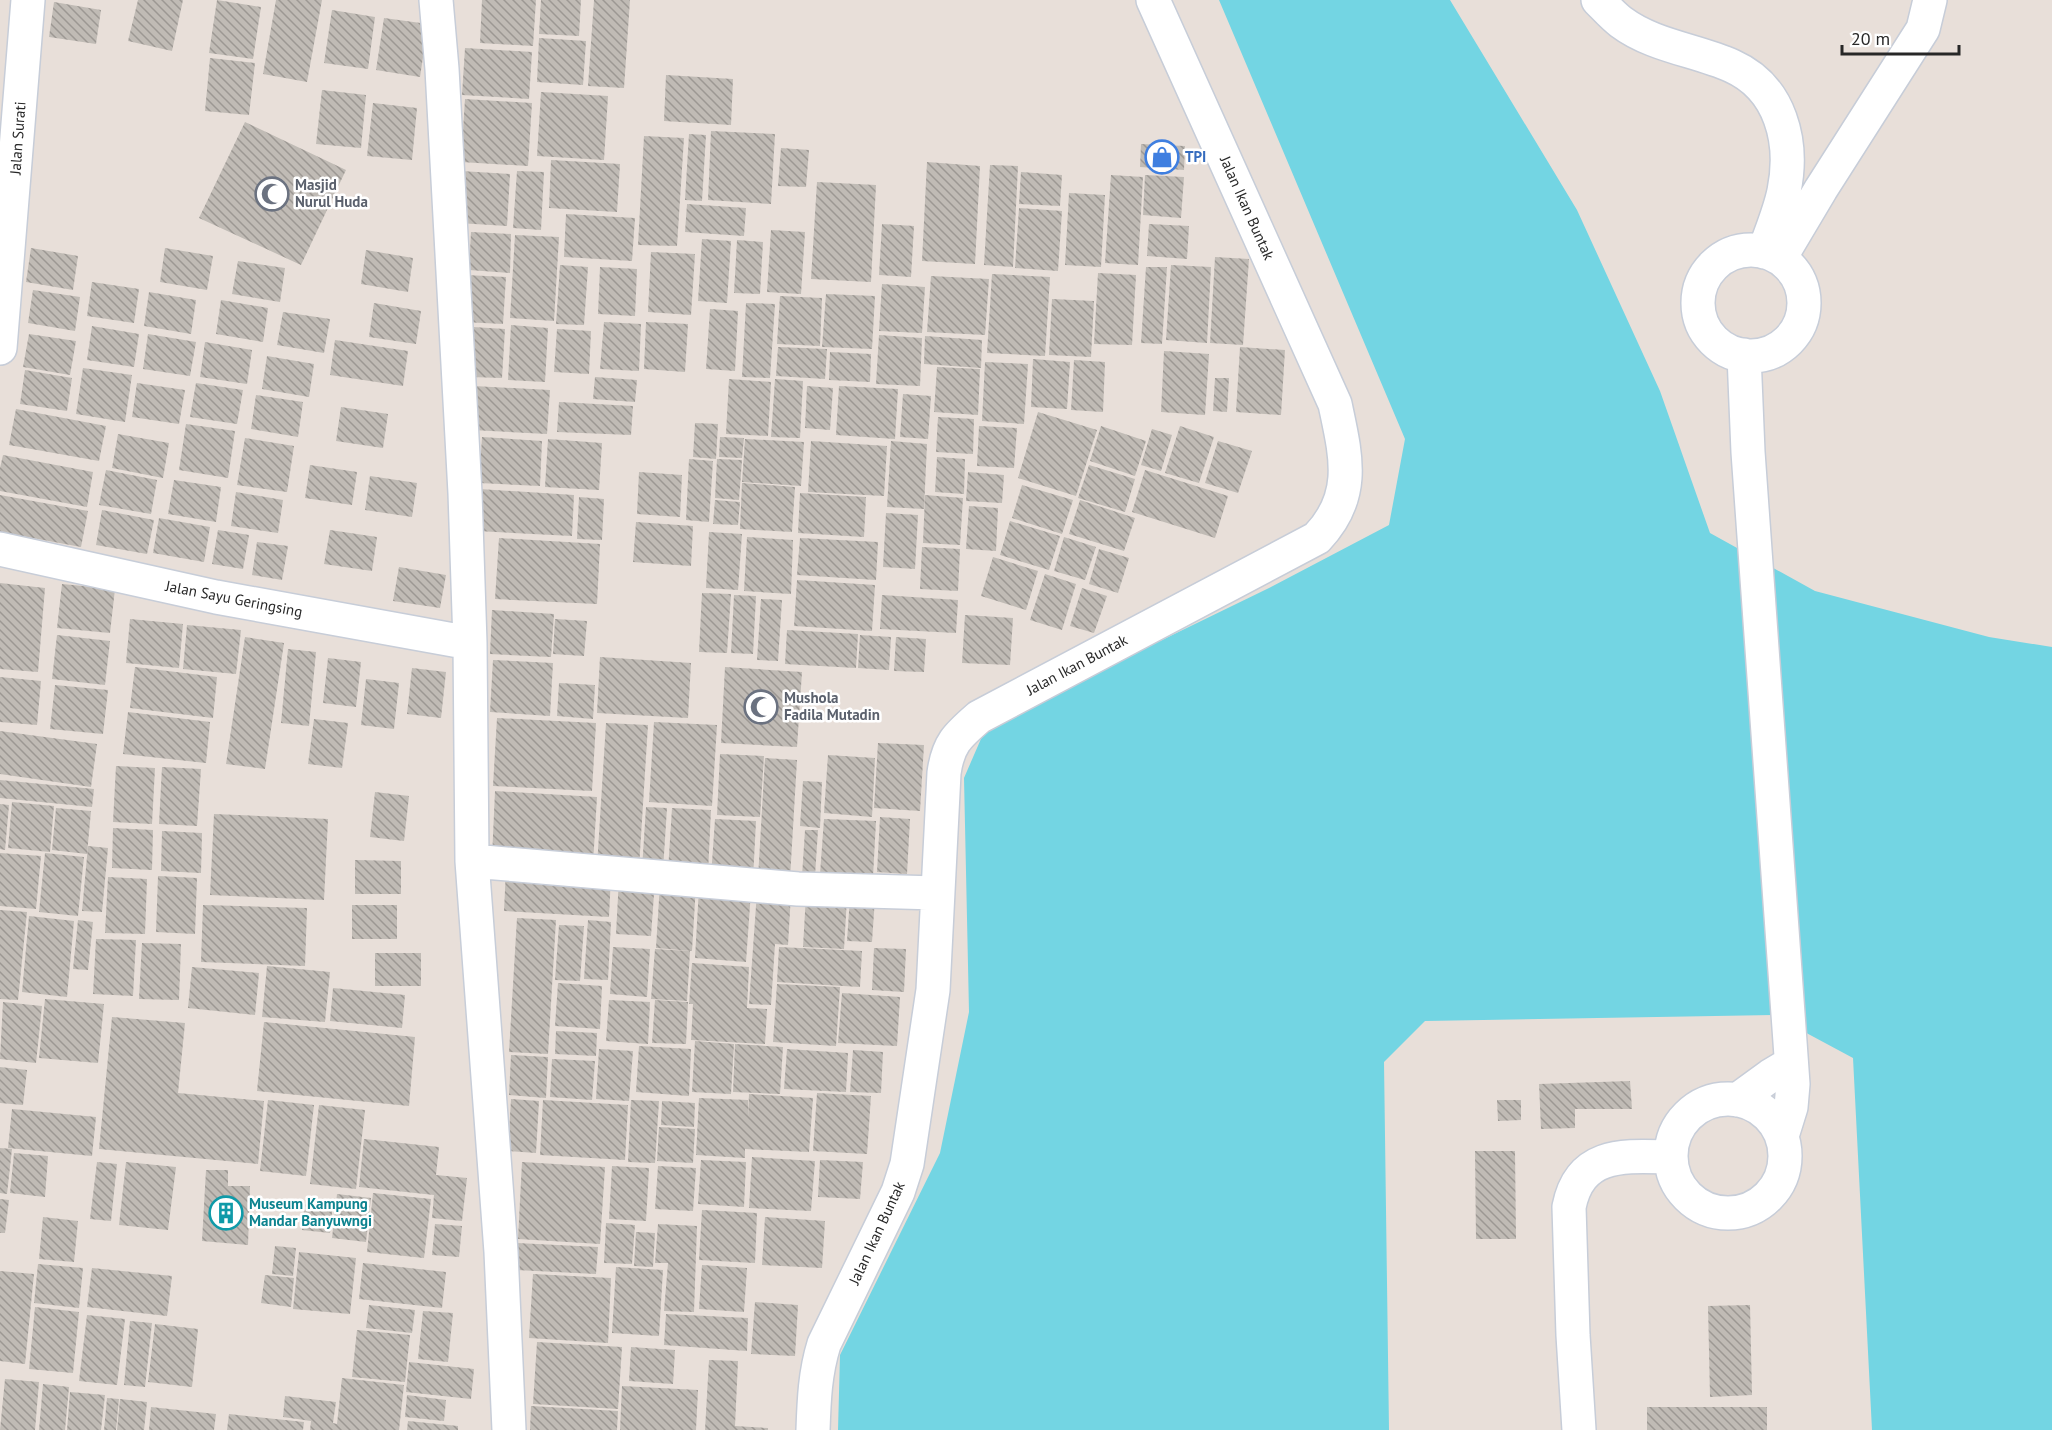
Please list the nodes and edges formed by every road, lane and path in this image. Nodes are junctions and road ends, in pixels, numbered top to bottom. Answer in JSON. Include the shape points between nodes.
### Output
{"nodes":[{"id":1,"x":28,"y":0,"type":"edge"},
{"id":2,"x":436,"y":0,"type":"edge"},
{"id":3,"x":1153,"y":0,"type":"edge"},
{"id":4,"x":1598,"y":0,"type":"edge"},
{"id":5,"x":1930,"y":0,"type":"edge"},
{"id":6,"x":1772,"y":255,"type":"junction"},
{"id":7,"x":0,"y":348,"type":"edge"},
{"id":8,"x":1744,"y":355,"type":"junction"},
{"id":9,"x":0,"y":549,"type":"edge"},
{"id":10,"x":470,"y":643,"type":"junction"},
{"id":11,"x":472,"y":861,"type":"junction"},
{"id":12,"x":936,"y":893,"type":"junction"},
{"id":13,"x":1790,"y":1048,"type":"junction"},
{"id":14,"x":1737,"y":1100,"type":"junction"},
{"id":15,"x":1782,"y":1136,"type":"junction"},
{"id":16,"x":1670,"y":1157,"type":"junction"},
{"id":17,"x":509,"y":1430,"type":"edge"},
{"id":18,"x":813,"y":1430,"type":"edge"},
{"id":19,"x":1579,"y":1430,"type":"edge"}],
"edges":[{"from":1,"to":7,"type":"street","name":"Jalan Surati"},
{"from":2,"to":10,"type":"street","via":[[462,434]]},
{"from":3,"to":12,"type":"street","name":"Jalan Ikan Buntak","via":[[1335,404],[1345,485],[1332,523],[1317,538],[979,717],[966,728],[954,740],[946,758]]},
{"from":4,"to":6,"type":"street","via":[[1638,32],[1733,66],[1767,92],[1777,108],[1788,152]]},
{"from":5,"to":6,"type":"street","via":[[1923,29],[1821,189]]},
{"from":6,"to":8,"type":"street","via":[[1791,268],[1800,282],[1803,313],[1798,328],[1775,350]]},
{"from":6,"to":8,"type":"street","via":[[1746,250],[1730,254],[1715,264],[1699,293],[1701,319],[1714,341],[1728,351]]},
{"from":8,"to":13,"type":"street"},
{"from":9,"to":10,"type":"street","name":"Jalan Sayu Geringsing","via":[[216,597]]},
{"from":10,"to":11,"type":"street"},
{"from":11,"to":12,"type":"street","via":[[798,888]]},
{"from":11,"to":17,"type":"street","via":[[501,1252]]},
{"from":12,"to":18,"type":"street","name":"Jalan Ikan Buntak","via":[[933,990],[907,1164],[898,1192],[824,1344],[817,1365]]},
{"from":13,"to":14,"type":"street","via":[[1770,1076]]},
{"from":13,"to":15,"type":"street","via":[[1793,1096]]},
{"from":14,"to":15,"type":"street","via":[[1756,1106],[1772,1119]]},
{"from":14,"to":16,"type":"street","via":[[1717,1100],[1699,1107],[1683,1120]]},
{"from":15,"to":16,"type":"street","via":[[1786,1158],[1781,1179],[1768,1197],[1750,1210],[1728,1214],[1706,1209],[1687,1197],[1675,1179]]},
{"from":16,"to":19,"type":"street","via":[[1613,1158],[1582,1176],[1572,1191],[1569,1207]]}]}
